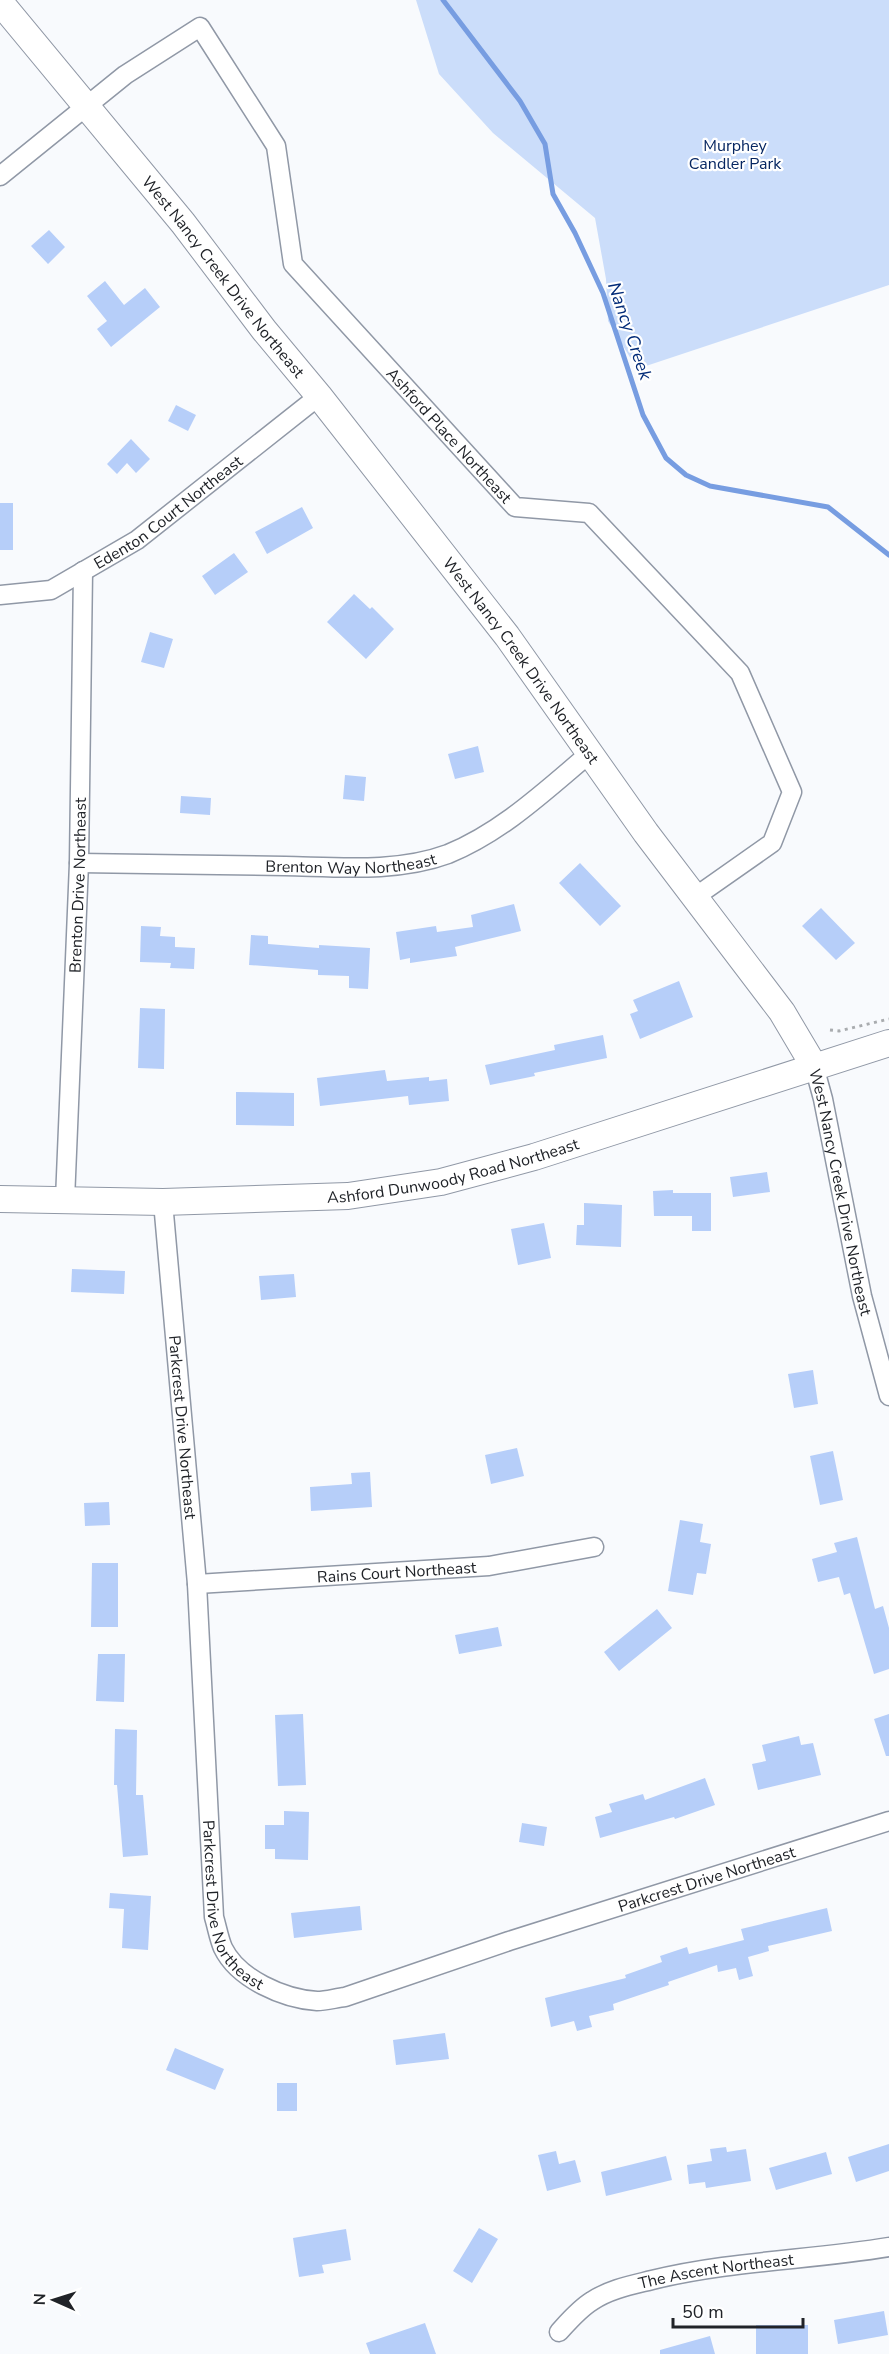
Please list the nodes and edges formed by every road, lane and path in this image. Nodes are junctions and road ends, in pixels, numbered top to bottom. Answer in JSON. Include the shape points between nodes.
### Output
{"nodes":[{"id":1,"x":0,"y":2,"type":"edge"},
{"id":2,"x":84,"y":106,"type":"junction"},
{"id":3,"x":0,"y":176,"type":"edge"},
{"id":4,"x":319,"y":396,"type":"junction"},
{"id":5,"x":83,"y":571,"type":"junction"},
{"id":6,"x":0,"y":595,"type":"edge"},
{"id":7,"x":589,"y":754,"type":"junction"},
{"id":8,"x":79,"y":863,"type":"junction"},
{"id":9,"x":695,"y":897,"type":"junction"},
{"id":10,"x":889,"y":1019,"type":"edge"},
{"id":11,"x":830,"y":1030,"type":"dead end"},
{"id":12,"x":889,"y":1043,"type":"edge"},
{"id":13,"x":814,"y":1066,"type":"junction"},
{"id":14,"x":0,"y":1199,"type":"edge"},
{"id":15,"x":65,"y":1200,"type":"junction"},
{"id":16,"x":163,"y":1202,"type":"junction"},
{"id":17,"x":889,"y":1396,"type":"edge"},
{"id":18,"x":594,"y":1547,"type":"dead end"},
{"id":19,"x":197,"y":1584,"type":"junction"},
{"id":20,"x":889,"y":1821,"type":"edge"},
{"id":21,"x":889,"y":2247,"type":"edge"},
{"id":22,"x":559,"y":2332,"type":"dead end"}],
"edges":[{"from":1,"to":2,"type":"street","name":"West Nancy Creek Drive Northeast"},
{"from":2,"to":3,"type":"street"},
{"from":2,"to":4,"type":"street","name":"West Nancy Creek Drive Northeast","via":[[183,223]]},
{"from":2,"to":9,"type":"street","name":"Ashford Place Northeast","via":[[200,27],[276,146],[293,264],[515,507],[589,513],[740,673],[792,792],[772,843]]},
{"from":4,"to":5,"type":"street","name":"Edenton Court Northeast","via":[[137,540]]},
{"from":4,"to":7,"type":"street","name":"West Nancy Creek Drive Northeast","via":[[507,636]]},
{"from":5,"to":6,"type":"street","name":"Edenton Court Northeast","via":[[51,590]]},
{"from":5,"to":8,"type":"street","name":"Brenton Drive Northeast"},
{"from":7,"to":8,"type":"street","name":"Brenton Way Northeast","via":[[522,810],[482,837],[446,854],[406,864],[358,867]]},
{"from":7,"to":9,"type":"street","name":"West Nancy Creek Drive Northeast"},
{"from":8,"to":15,"type":"street","name":"Brenton Drive Northeast"},
{"from":9,"to":13,"type":"street","name":"West Nancy Creek Drive Northeast","via":[[782,1012]]},
{"from":10,"to":11,"type":"path"},
{"from":12,"to":13,"type":"street","name":"Ashford Dunwoody Road Northeast"},
{"from":13,"to":16,"type":"street","name":"Ashford Dunwoody Road Northeast","via":[[534,1157],[441,1182],[348,1196]]},
{"from":13,"to":17,"type":"street","name":"West Nancy Creek Drive Northeast","via":[[862,1296]]},
{"from":14,"to":15,"type":"street","name":"Ashford Dunwoody Road Northeast"},
{"from":15,"to":16,"type":"street","name":"Ashford Dunwoody Road Northeast"},
{"from":16,"to":19,"type":"street","name":"Parkcrest Drive Northeast"},
{"from":18,"to":19,"type":"street","name":"Rains Court Northeast","via":[[489,1566]]},
{"from":19,"to":20,"type":"street","name":"Parkcrest Drive Northeast","via":[[214,1917],[223,1949],[238,1968],[287,1995],[318,2001],[345,1997]]},
{"from":21,"to":22,"type":"street","name":"The Ascent Northeast","via":[[719,2267],[617,2289],[592,2300]]}]}
